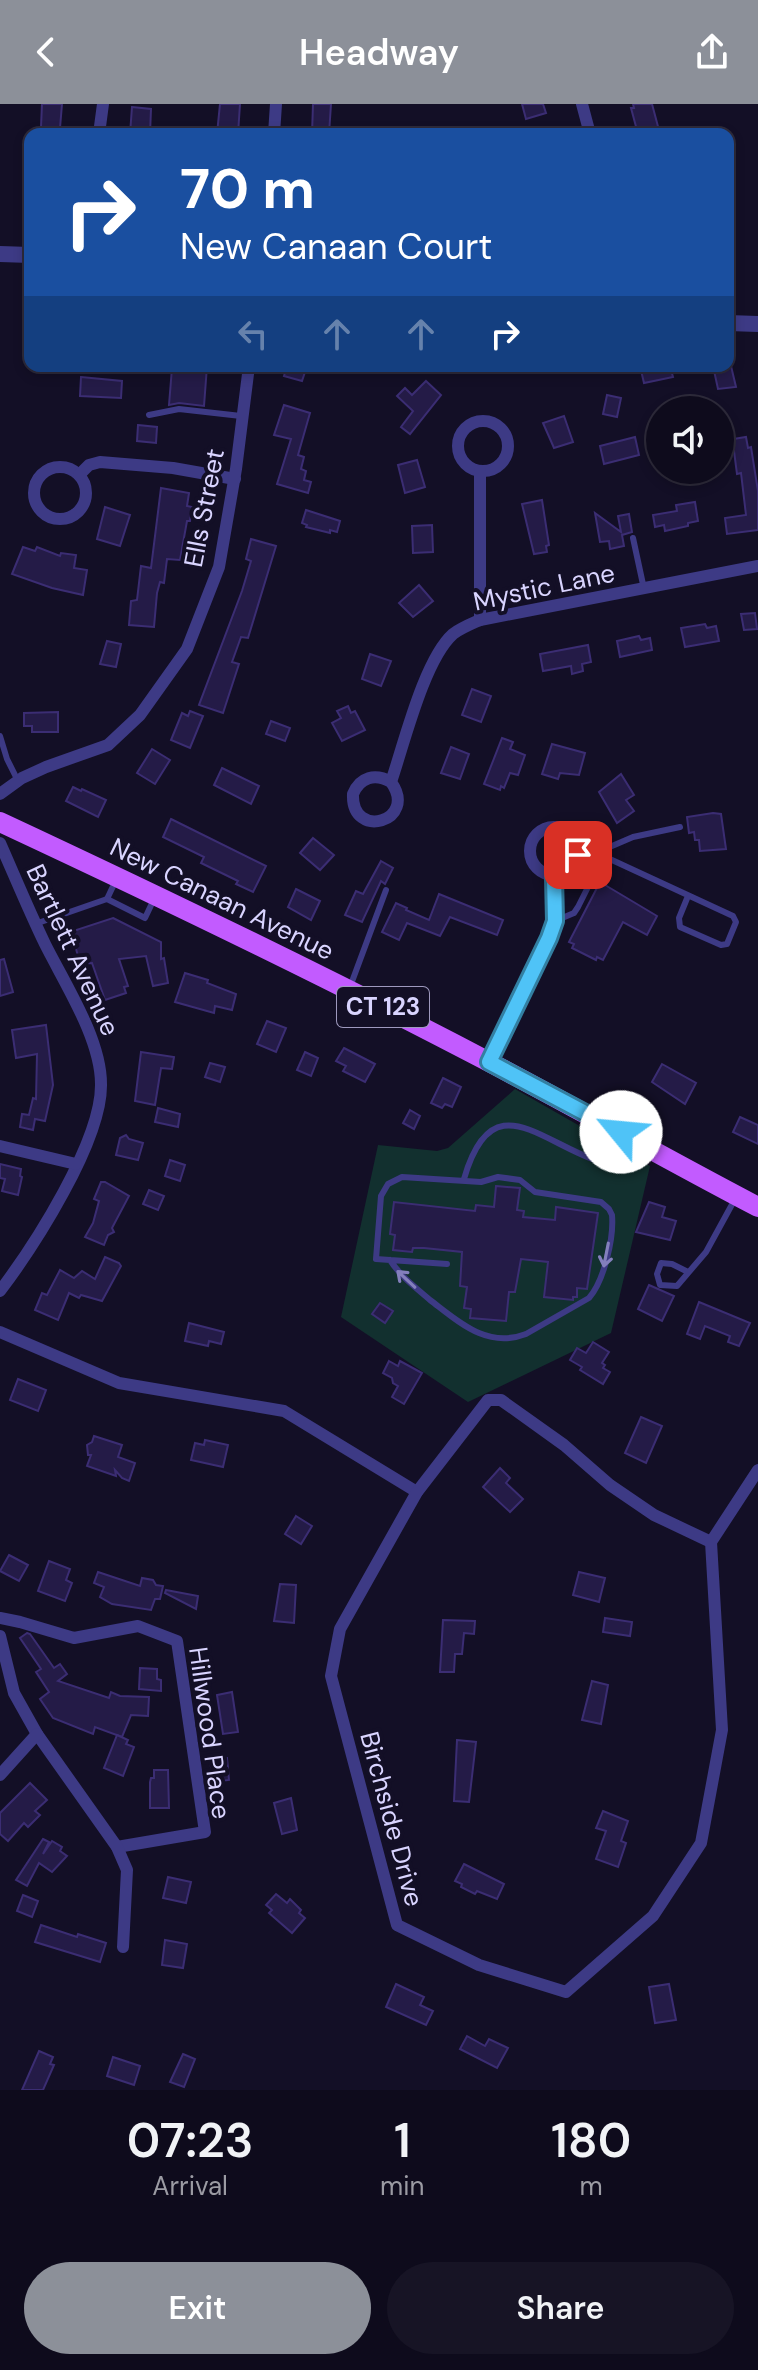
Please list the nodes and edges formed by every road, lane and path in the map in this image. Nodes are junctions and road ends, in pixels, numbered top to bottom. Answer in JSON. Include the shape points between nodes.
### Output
{"nodes":[{"id":1,"x":103,"y":104,"type":"edge"},
{"id":2,"x":276,"y":104,"type":"edge"},
{"id":3,"x":582,"y":104,"type":"edge"},
{"id":4,"x":100,"y":128,"type":"edge"},
{"id":5,"x":274,"y":128,"type":"edge"},
{"id":6,"x":588,"y":128,"type":"edge"},
{"id":7,"x":0,"y":254,"type":"edge"},
{"id":8,"x":24,"y":255,"type":"edge"},
{"id":9,"x":734,"y":323,"type":"edge"},
{"id":10,"x":758,"y":324,"type":"edge"},
{"id":11,"x":248,"y":372,"type":"edge"},
{"id":12,"x":149,"y":415,"type":"dead end"},
{"id":13,"x":241,"y":416,"type":"junction"},
{"id":14,"x":480,"y":471,"type":"junction"},
{"id":15,"x":79,"y":475,"type":"junction"},
{"id":16,"x":235,"y":479,"type":"junction"},
{"id":17,"x":633,"y":538,"type":"dead end"},
{"id":18,"x":758,"y":566,"type":"edge"},
{"id":19,"x":644,"y":589,"type":"junction"},
{"id":20,"x":480,"y":620,"type":"junction"},
{"id":21,"x":0,"y":736,"type":"edge"},
{"id":22,"x":18,"y":781,"type":"junction"},
{"id":23,"x":391,"y":782,"type":"dead end"},
{"id":24,"x":0,"y":794,"type":"edge"},
{"id":25,"x":0,"y":822,"type":"edge"},
{"id":26,"x":680,"y":827,"type":"dead end"},
{"id":27,"x":0,"y":843,"type":"edge"},
{"id":28,"x":579,"y":853,"type":"junction"},
{"id":29,"x":598,"y":853,"type":"junction"},
{"id":30,"x":554,"y":876,"type":"junction"},
{"id":31,"x":117,"y":877,"type":"junction"},
{"id":32,"x":386,"y":890,"type":"dead end"},
{"id":33,"x":156,"y":895,"type":"junction"},
{"id":34,"x":688,"y":896,"type":"junction"},
{"id":35,"x":107,"y":899,"type":"junction"},
{"id":36,"x":555,"y":921,"type":"junction"},
{"id":37,"x":35,"y":924,"type":"junction"},
{"id":38,"x":349,"y":990,"type":"junction"},
{"id":39,"x":489,"y":1062,"type":"junction"},
{"id":40,"x":621,"y":1132,"type":"junction"},
{"id":41,"x":0,"y":1146,"type":"edge"},
{"id":42,"x":76,"y":1164,"type":"junction"},
{"id":43,"x":464,"y":1179,"type":"junction"},
{"id":44,"x":737,"y":1196,"type":"junction"},
{"id":45,"x":758,"y":1207,"type":"edge"},
{"id":46,"x":390,"y":1260,"type":"junction"},
{"id":47,"x":447,"y":1264,"type":"dead end"},
{"id":48,"x":688,"y":1272,"type":"junction"},
{"id":49,"x":0,"y":1291,"type":"edge"},
{"id":50,"x":0,"y":1332,"type":"edge"},
{"id":51,"x":758,"y":1470,"type":"edge"},
{"id":52,"x":417,"y":1492,"type":"junction"},
{"id":53,"x":711,"y":1542,"type":"junction"},
{"id":54,"x":0,"y":1618,"type":"edge"},
{"id":55,"x":0,"y":1636,"type":"edge"},
{"id":56,"x":37,"y":1734,"type":"junction"},
{"id":57,"x":0,"y":1775,"type":"edge"},
{"id":58,"x":117,"y":1847,"type":"junction"},
{"id":59,"x":123,"y":1947,"type":"dead end"}],
"edges":[{"from":1,"to":4,"type":"street"},
{"from":2,"to":5,"type":"street"},
{"from":3,"to":6,"type":"street"},
{"from":7,"to":8,"type":"street"},
{"from":9,"to":10,"type":"street"},
{"from":11,"to":13,"type":"street","name":"Ells Street"},
{"from":12,"to":13,"type":"lane","via":[[179,409]]},
{"from":13,"to":16,"type":"street","name":"Ells Street"},
{"from":14,"to":14,"type":"street","via":[[502,462],[508,447],[498,425],[482,421],[461,433],[458,449],[465,464]]},
{"from":14,"to":20,"type":"street"},
{"from":15,"to":15,"type":"street","via":[[60,467],[41,475],[34,493],[42,512],[60,519],[79,512],[86,493]]},
{"from":15,"to":16,"type":"street","via":[[100,462]]},
{"from":16,"to":22,"type":"street","name":"Ells Street","via":[[219,567],[187,649],[140,715],[108,745]]},
{"from":17,"to":19,"type":"lane"},
{"from":18,"to":19,"type":"street","name":"Mystic Lane"},
{"from":19,"to":20,"type":"street","name":"Mystic Lane"},
{"from":20,"to":23,"type":"street","name":"Mystic Lane","via":[[455,632],[442,646]]},
{"from":21,"to":22,"type":"lane"},
{"from":22,"to":24,"type":"street","name":"Ells Street"},
{"from":25,"to":31,"type":"main road","name":"New Canaan Avenue","number":"CT 123"},
{"from":26,"to":29,"type":"lane","via":[[633,837]]},
{"from":27,"to":37,"type":"street","name":"Bartlett Avenue"},
{"from":28,"to":29,"type":"lane"},
{"from":28,"to":30,"type":"street","via":[[571,869]]},
{"from":28,"to":30,"type":"street","via":[[574,837],[564,829],[549,827],[537,833],[530,847],[532,863]]},
{"from":29,"to":34,"type":"lane"},
{"from":29,"to":36,"type":"lane","via":[[600,863],[578,907]]},
{"from":30,"to":36,"type":"street"},
{"from":31,"to":33,"type":"main road","name":"New Canaan Avenue","number":"CT 123"},
{"from":31,"to":35,"type":"lane"},
{"from":32,"to":38,"type":"lane"},
{"from":33,"to":35,"type":"lane","via":[[145,918]]},
{"from":33,"to":38,"type":"main road","name":"New Canaan Avenue","number":"CT 123"},
{"from":34,"to":34,"type":"lane","via":[[736,919],[727,944],[680,927]]},
{"from":35,"to":37,"type":"lane"},
{"from":36,"to":39,"type":"street"},
{"from":37,"to":42,"type":"street","name":"Bartlett Avenue","via":[[99,1065],[97,1111]]},
{"from":38,"to":39,"type":"main road","name":"New Canaan Avenue","number":"CT 123"},
{"from":39,"to":40,"type":"main road","name":"New Canaan Avenue","number":"CT 123"},
{"from":40,"to":43,"type":"lane","via":[[608,1156],[595,1160],[531,1129],[503,1127],[477,1144]]},
{"from":40,"to":44,"type":"main road","name":"New Canaan Avenue","number":"CT 123"},
{"from":41,"to":42,"type":"street"},
{"from":42,"to":49,"type":"street","name":"Bartlett Avenue","via":[[36,1240]]},
{"from":43,"to":46,"type":"lane","via":[[408,1176],[388,1184],[380,1203],[376,1259]]},
{"from":43,"to":46,"type":"lane","one_way":true,"via":[[520,1180],[535,1192],[581,1197],[609,1209],[611,1228],[600,1283],[589,1298],[520,1337],[499,1338],[470,1331],[400,1275]]},
{"from":44,"to":45,"type":"main road","name":"New Canaan Avenue","number":"CT 123"},
{"from":44,"to":48,"type":"lane","via":[[706,1252]]},
{"from":46,"to":47,"type":"lane"},
{"from":48,"to":48,"type":"lane","via":[[677,1286],[669,1287],[660,1285],[657,1274],[661,1263]]},
{"from":50,"to":52,"type":"street","via":[[119,1383],[284,1411]]},
{"from":51,"to":53,"type":"street"},
{"from":52,"to":53,"type":"street","name":"Birchside Drive","via":[[488,1400],[501,1400],[654,1515]]},
{"from":52,"to":53,"type":"street","name":"Birchside Drive","via":[[340,1629],[331,1676],[397,1925],[479,1965],[566,1992],[653,1916],[701,1843],[722,1730]]},
{"from":54,"to":58,"type":"street","name":"Hillwood Place","via":[[74,1638],[138,1626],[177,1641],[205,1832]]},
{"from":55,"to":56,"type":"street","via":[[14,1693]]},
{"from":56,"to":57,"type":"street"},
{"from":56,"to":58,"type":"street"},
{"from":58,"to":59,"type":"street","via":[[127,1870]]}]}
